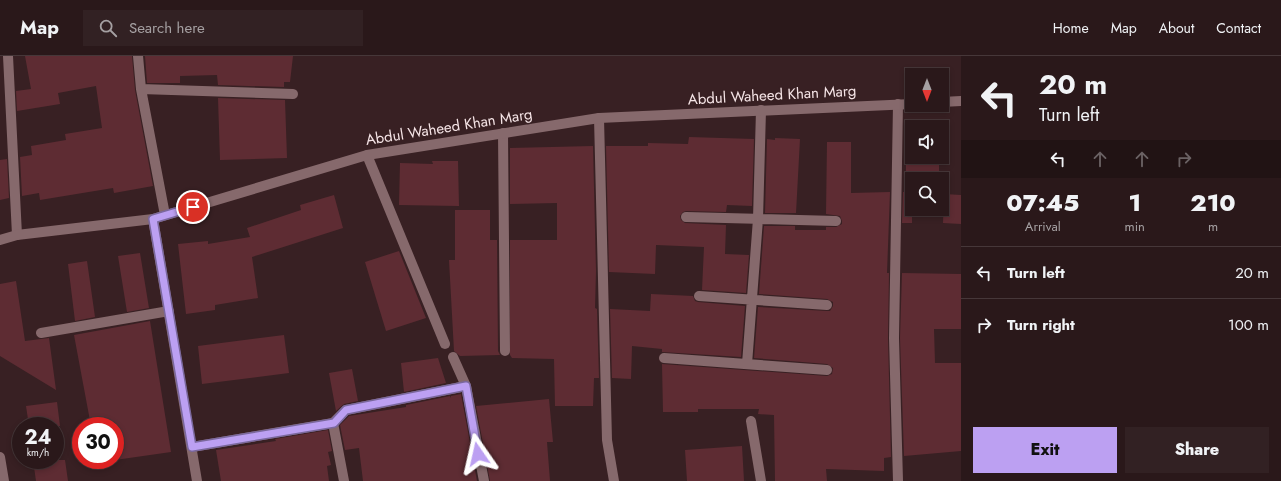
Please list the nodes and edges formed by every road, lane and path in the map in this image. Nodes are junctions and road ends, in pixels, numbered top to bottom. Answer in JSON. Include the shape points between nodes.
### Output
{"nodes":[{"id":1,"x":8,"y":56,"type":"edge"},
{"id":2,"x":138,"y":56,"type":"edge"},
{"id":3,"x":141,"y":89,"type":"junction"},
{"id":4,"x":293,"y":94,"type":"dead end"},
{"id":5,"x":961,"y":101,"type":"edge"},
{"id":6,"x":949,"y":102,"type":"edge"},
{"id":7,"x":898,"y":104,"type":"junction"},
{"id":8,"x":905,"y":104,"type":"edge"},
{"id":9,"x":761,"y":110,"type":"junction"},
{"id":10,"x":599,"y":118,"type":"junction"},
{"id":11,"x":503,"y":133,"type":"junction"},
{"id":12,"x":367,"y":154,"type":"junction"},
{"id":13,"x":164,"y":216,"type":"junction"},
{"id":14,"x":686,"y":217,"type":"dead end"},
{"id":15,"x":153,"y":219,"type":"junction"},
{"id":16,"x":758,"y":219,"type":"junction"},
{"id":17,"x":836,"y":221,"type":"dead end"},
{"id":18,"x":17,"y":235,"type":"junction"},
{"id":19,"x":0,"y":240,"type":"edge"},
{"id":20,"x":699,"y":296,"type":"dead end"},
{"id":21,"x":751,"y":299,"type":"junction"},
{"id":22,"x":827,"y":305,"type":"dead end"},
{"id":23,"x":169,"y":311,"type":"junction"},
{"id":24,"x":41,"y":333,"type":"dead end"},
{"id":25,"x":445,"y":344,"type":"dead end"},
{"id":26,"x":505,"y":351,"type":"dead end"},
{"id":27,"x":453,"y":357,"type":"dead end"},
{"id":28,"x":664,"y":358,"type":"dead end"},
{"id":29,"x":747,"y":364,"type":"junction"},
{"id":30,"x":827,"y":370,"type":"dead end"},
{"id":31,"x":466,"y":386,"type":"junction"},
{"id":32,"x":751,"y":422,"type":"dead end"},
{"id":33,"x":334,"y":423,"type":"junction"},
{"id":34,"x":192,"y":447,"type":"junction"},
{"id":35,"x":0,"y":457,"type":"edge"},
{"id":36,"x":4,"y":481,"type":"edge"},
{"id":37,"x":197,"y":481,"type":"edge"},
{"id":38,"x":344,"y":481,"type":"edge"},
{"id":39,"x":484,"y":481,"type":"edge"},
{"id":40,"x":614,"y":481,"type":"edge"},
{"id":41,"x":761,"y":481,"type":"edge"},
{"id":42,"x":898,"y":481,"type":"edge"}],
"edges":[{"from":1,"to":18,"type":"street"},
{"from":2,"to":3,"type":"street"},
{"from":3,"to":4,"type":"street"},
{"from":3,"to":13,"type":"street"},
{"from":5,"to":6,"type":"street"},
{"from":7,"to":8,"type":"street","name":"Abdul Waheed Khan Marg"},
{"from":7,"to":9,"type":"street","name":"Abdul Waheed Khan Marg"},
{"from":7,"to":42,"type":"street","via":[[894,338]]},
{"from":9,"to":10,"type":"street","name":"Abdul Waheed Khan Marg"},
{"from":9,"to":16,"type":"street"},
{"from":10,"to":11,"type":"street","name":"Abdul Waheed Khan Marg"},
{"from":10,"to":40,"type":"street","via":[[607,440]]},
{"from":11,"to":12,"type":"street","name":"Abdul Waheed Khan Marg"},
{"from":11,"to":26,"type":"street"},
{"from":12,"to":13,"type":"street","name":"Abdul Waheed Khan Marg"},
{"from":12,"to":25,"type":"street"},
{"from":13,"to":15,"type":"street","name":"Abdul Waheed Khan Marg"},
{"from":14,"to":16,"type":"street"},
{"from":15,"to":18,"type":"street","name":"Abdul Waheed Khan Marg"},
{"from":15,"to":23,"type":"street"},
{"from":16,"to":17,"type":"street"},
{"from":16,"to":21,"type":"street"},
{"from":18,"to":19,"type":"street","name":"Abdul Waheed Khan Marg"},
{"from":20,"to":21,"type":"street"},
{"from":21,"to":22,"type":"street"},
{"from":21,"to":29,"type":"street"},
{"from":23,"to":24,"type":"street"},
{"from":23,"to":34,"type":"street"},
{"from":27,"to":31,"type":"street"},
{"from":28,"to":29,"type":"street"},
{"from":29,"to":30,"type":"street"},
{"from":31,"to":33,"type":"street","via":[[346,410]]},
{"from":31,"to":39,"type":"street"},
{"from":32,"to":41,"type":"street"},
{"from":33,"to":34,"type":"street"},
{"from":33,"to":38,"type":"street"},
{"from":34,"to":37,"type":"street"},
{"from":35,"to":36,"type":"street"}]}
